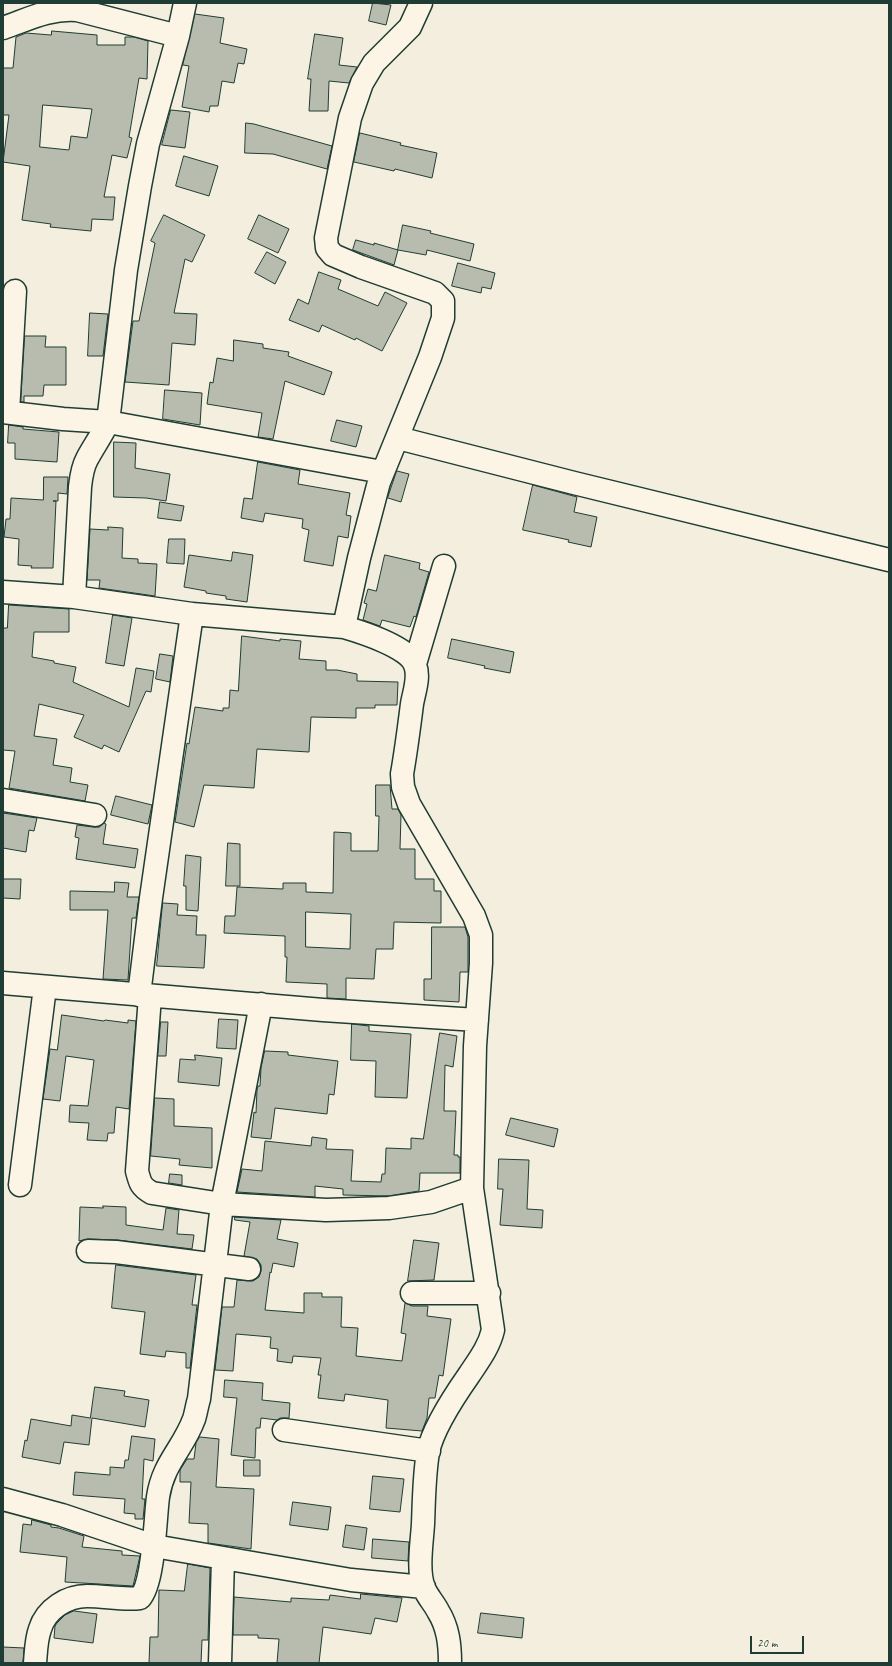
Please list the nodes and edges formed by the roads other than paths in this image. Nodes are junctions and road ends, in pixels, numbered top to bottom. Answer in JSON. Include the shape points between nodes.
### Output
{"nodes":[{"id":1,"x":185,"y":3,"type":"edge"},
{"id":2,"x":422,"y":3,"type":"edge"},
{"id":3,"x":78,"y":7,"type":"edge"},
{"id":4,"x":3,"y":28,"type":"edge"},
{"id":5,"x":178,"y":36,"type":"junction"},
{"id":6,"x":15,"y":291,"type":"dead end"},
{"id":7,"x":5,"y":412,"type":"edge"},
{"id":8,"x":108,"y":422,"type":"junction"},
{"id":9,"x":398,"y":438,"type":"junction"},
{"id":10,"x":382,"y":472,"type":"junction"},
{"id":11,"x":889,"y":560,"type":"edge"},
{"id":12,"x":444,"y":566,"type":"dead end"},
{"id":13,"x":3,"y":592,"type":"edge"},
{"id":14,"x":74,"y":597,"type":"junction"},
{"id":15,"x":192,"y":614,"type":"junction"},
{"id":16,"x":344,"y":627,"type":"junction"},
{"id":17,"x":415,"y":664,"type":"junction"},
{"id":18,"x":3,"y":800,"type":"edge"},
{"id":19,"x":95,"y":815,"type":"dead end"},
{"id":20,"x":3,"y":983,"type":"edge"},
{"id":21,"x":45,"y":987,"type":"junction"},
{"id":22,"x":144,"y":996,"type":"junction"},
{"id":23,"x":261,"y":1004,"type":"junction"},
{"id":24,"x":477,"y":1020,"type":"junction"},
{"id":25,"x":20,"y":1184,"type":"dead end"},
{"id":26,"x":472,"y":1188,"type":"junction"},
{"id":27,"x":222,"y":1204,"type":"junction"},
{"id":28,"x":88,"y":1251,"type":"dead end"},
{"id":29,"x":215,"y":1264,"type":"junction"},
{"id":30,"x":249,"y":1269,"type":"dead end"},
{"id":31,"x":412,"y":1293,"type":"dead end"},
{"id":32,"x":488,"y":1293,"type":"junction"},
{"id":33,"x":284,"y":1430,"type":"dead end"},
{"id":34,"x":429,"y":1451,"type":"junction"},
{"id":35,"x":3,"y":1499,"type":"edge"},
{"id":36,"x":154,"y":1546,"type":"junction"},
{"id":37,"x":223,"y":1559,"type":"junction"},
{"id":38,"x":424,"y":1588,"type":"junction"},
{"id":39,"x":35,"y":1663,"type":"edge"},
{"id":40,"x":220,"y":1663,"type":"edge"},
{"id":41,"x":450,"y":1663,"type":"edge"}],
"edges":[{"from":1,"to":5,"type":"street"},
{"from":2,"to":9,"type":"street","via":[[410,26],[374,64],[362,83],[350,118],[326,238],[327,248],[333,255],[435,293],[443,301],[442,318],[430,356]]},
{"from":3,"to":4,"type":"street","via":[[53,11]]},
{"from":3,"to":5,"type":"street"},
{"from":5,"to":8,"type":"street","via":[[148,144],[135,213]]},
{"from":6,"to":7,"type":"street"},
{"from":7,"to":8,"type":"street"},
{"from":8,"to":10,"type":"street"},
{"from":8,"to":14,"type":"street","via":[[83,471]]},
{"from":9,"to":10,"type":"street"},
{"from":9,"to":11,"type":"street"},
{"from":10,"to":16,"type":"street"},
{"from":12,"to":17,"type":"street"},
{"from":13,"to":14,"type":"street"},
{"from":14,"to":15,"type":"street"},
{"from":15,"to":16,"type":"street"},
{"from":15,"to":22,"type":"street","via":[[151,898]]},
{"from":16,"to":17,"type":"street","via":[[396,647]]},
{"from":17,"to":24,"type":"street","via":[[416,687],[402,774],[403,787],[409,804],[474,916],[480,935],[481,963]]},
{"from":18,"to":19,"type":"street"},
{"from":20,"to":21,"type":"street"},
{"from":21,"to":22,"type":"street"},
{"from":21,"to":25,"type":"street"},
{"from":22,"to":23,"type":"street"},
{"from":22,"to":27,"type":"street","via":[[137,1170],[139,1180],[143,1188],[152,1193]]},
{"from":23,"to":24,"type":"street"},
{"from":23,"to":27,"type":"street"},
{"from":24,"to":26,"type":"street"},
{"from":26,"to":27,"type":"street","via":[[431,1202],[389,1208],[326,1210]]},
{"from":26,"to":32,"type":"street"},
{"from":27,"to":29,"type":"street"},
{"from":28,"to":29,"type":"street"},
{"from":29,"to":30,"type":"street"},
{"from":29,"to":36,"type":"street","via":[[199,1399],[194,1419],[162,1478]]},
{"from":31,"to":32,"type":"street"},
{"from":32,"to":34,"type":"street","via":[[493,1330],[490,1342],[455,1395],[434,1435]]},
{"from":33,"to":34,"type":"street"},
{"from":34,"to":38,"type":"street","via":[[420,1564]]},
{"from":35,"to":36,"type":"street","via":[[62,1514]]},
{"from":36,"to":37,"type":"street"},
{"from":36,"to":39,"type":"street","via":[[146,1586],[140,1598],[86,1596],[71,1598],[57,1605],[40,1628]]},
{"from":37,"to":38,"type":"street","via":[[351,1580]]},
{"from":37,"to":40,"type":"street"},
{"from":38,"to":41,"type":"street","via":[[446,1629]]}]}
